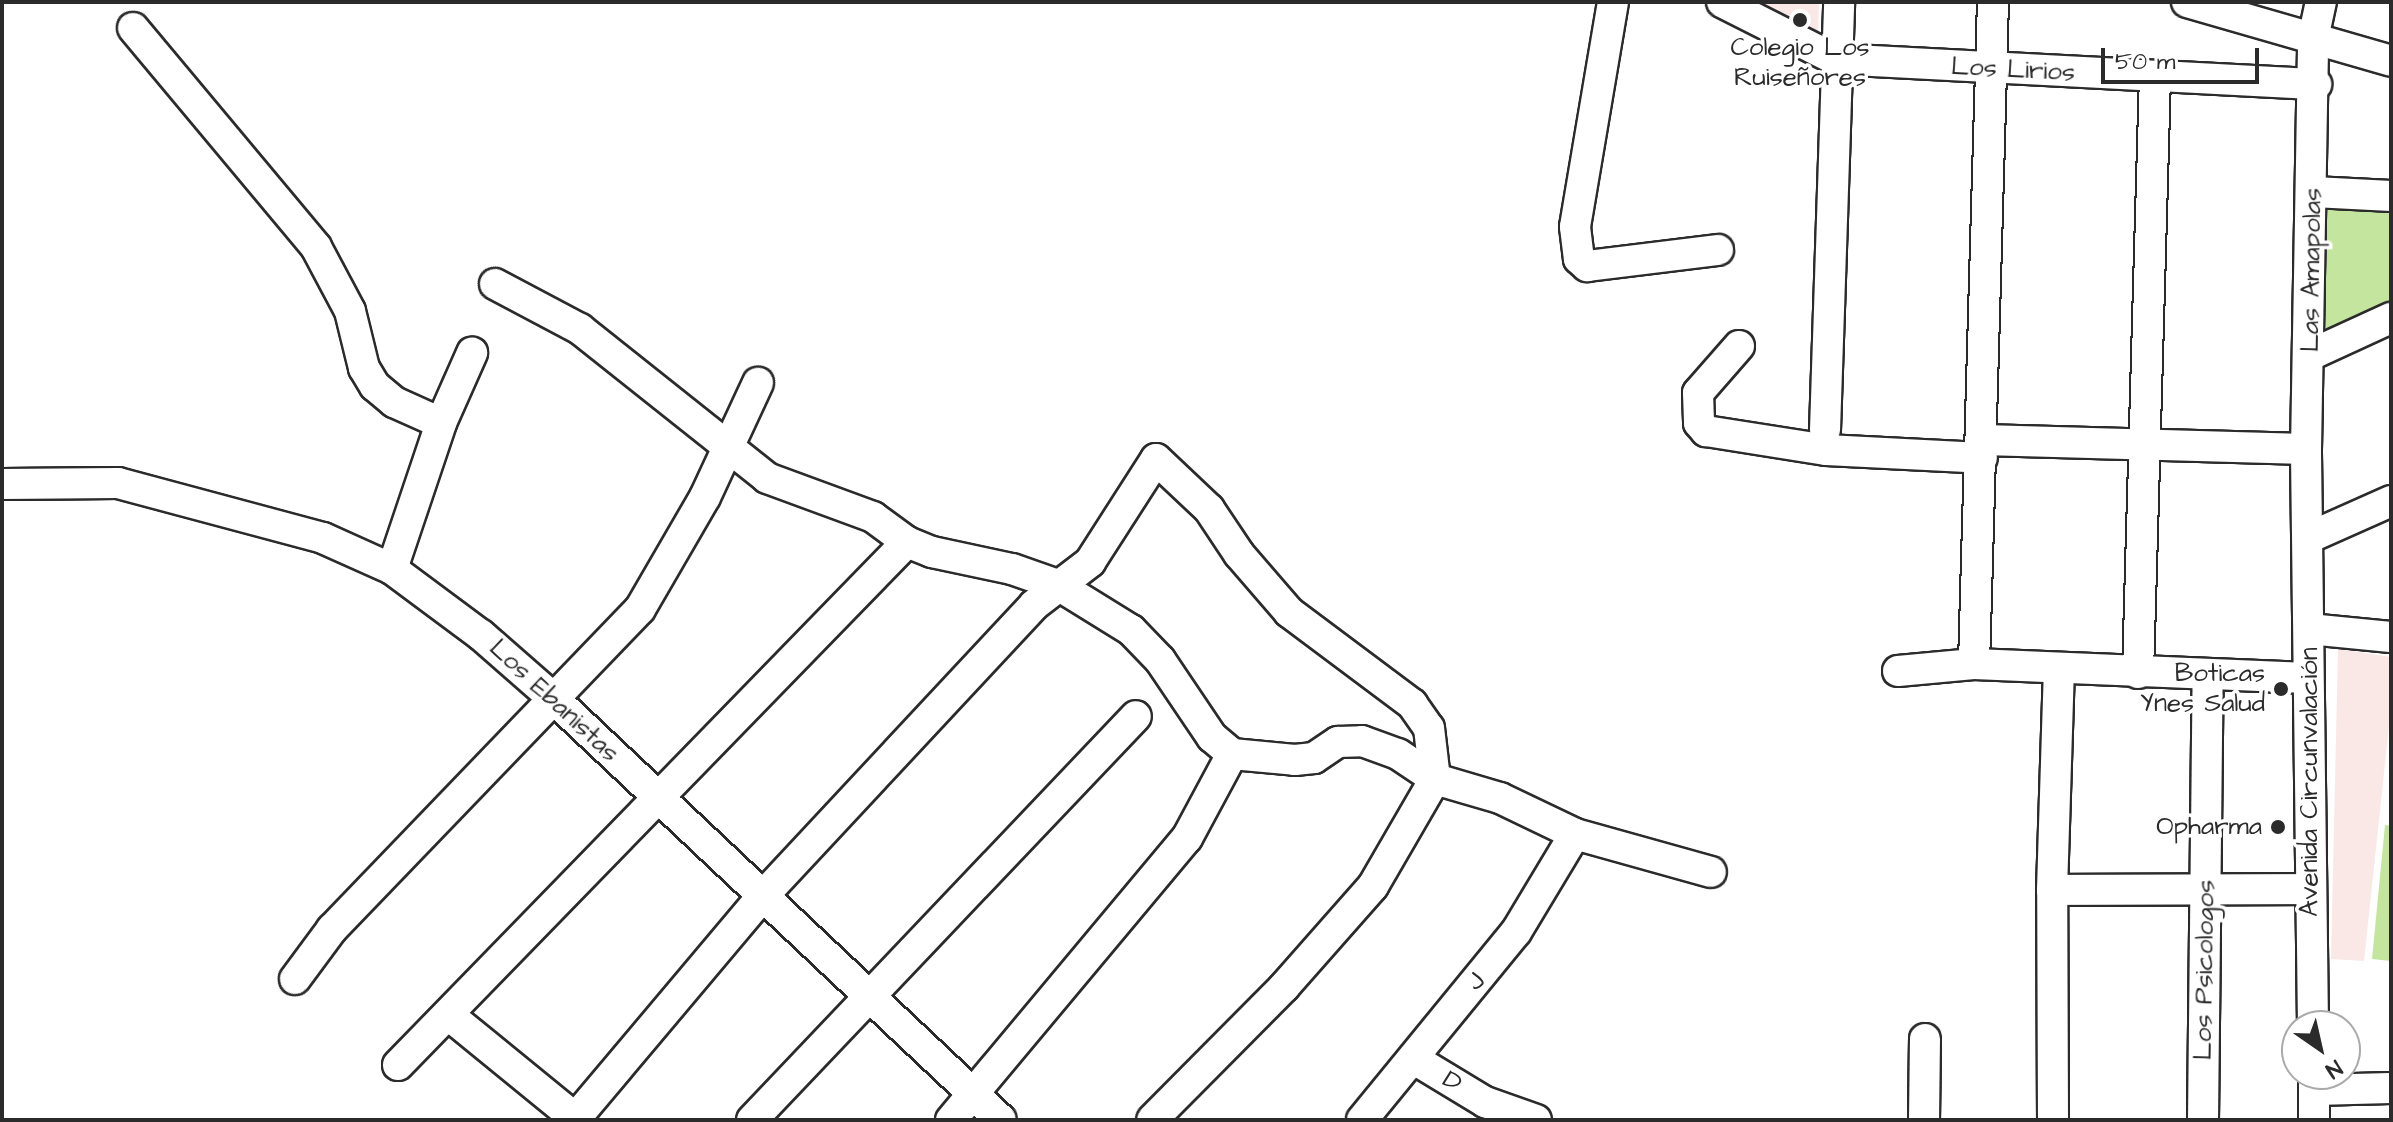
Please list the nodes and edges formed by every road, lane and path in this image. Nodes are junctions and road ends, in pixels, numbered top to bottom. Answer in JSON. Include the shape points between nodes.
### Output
{"nodes":[{"id":1,"x":1613,"y":2,"type":"edge"},
{"id":2,"x":1722,"y":2,"type":"edge"},
{"id":3,"x":1839,"y":2,"type":"edge"},
{"id":4,"x":1993,"y":2,"type":"edge"},
{"id":5,"x":2187,"y":2,"type":"edge"},
{"id":6,"x":2321,"y":2,"type":"edge"},
{"id":7,"x":133,"y":28,"type":"dead end"},
{"id":8,"x":2313,"y":39,"type":"junction"},
{"id":9,"x":1835,"y":59,"type":"junction"},
{"id":10,"x":2391,"y":61,"type":"edge"},
{"id":11,"x":1991,"y":70,"type":"junction"},
{"id":12,"x":2155,"y":76,"type":"junction"},
{"id":13,"x":2316,"y":84,"type":"junction"},
{"id":14,"x":2314,"y":192,"type":"junction"},
{"id":15,"x":2391,"y":196,"type":"edge"},
{"id":16,"x":1718,"y":250,"type":"dead end"},
{"id":17,"x":495,"y":284,"type":"dead end"},
{"id":18,"x":2391,"y":318,"type":"edge"},
{"id":19,"x":1739,"y":346,"type":"dead end"},
{"id":20,"x":472,"y":353,"type":"dead end"},
{"id":21,"x":2310,"y":355,"type":"junction"},
{"id":22,"x":758,"y":383,"type":"dead end"},
{"id":23,"x":441,"y":423,"type":"junction"},
{"id":24,"x":1825,"y":430,"type":"dead end"},
{"id":25,"x":2142,"y":444,"type":"junction"},
{"id":26,"x":729,"y":446,"type":"junction"},
{"id":27,"x":1982,"y":449,"type":"junction"},
{"id":28,"x":2306,"y":449,"type":"junction"},
{"id":29,"x":2,"y":484,"type":"edge"},
{"id":30,"x":2391,"y":501,"type":"edge"},
{"id":31,"x":2308,"y":538,"type":"junction"},
{"id":32,"x":907,"y":542,"type":"junction"},
{"id":33,"x":392,"y":569,"type":"junction"},
{"id":34,"x":1058,"y":585,"type":"junction"},
{"id":35,"x":2309,"y":629,"type":"junction"},
{"id":36,"x":2391,"y":637,"type":"edge"},
{"id":37,"x":1974,"y":664,"type":"junction"},
{"id":38,"x":2059,"y":670,"type":"junction"},
{"id":39,"x":1898,"y":671,"type":"dead end"},
{"id":40,"x":2138,"y":673,"type":"junction"},
{"id":41,"x":2208,"y":675,"type":"junction"},
{"id":42,"x":2308,"y":678,"type":"junction"},
{"id":43,"x":553,"y":698,"type":"junction"},
{"id":44,"x":1136,"y":716,"type":"dead end"},
{"id":45,"x":1232,"y":754,"type":"junction"},
{"id":46,"x":1435,"y":779,"type":"junction"},
{"id":47,"x":657,"y":797,"type":"junction"},
{"id":48,"x":1575,"y":834,"type":"junction"},
{"id":49,"x":1711,"y":872,"type":"dead end"},
{"id":50,"x":2206,"y":889,"type":"junction"},
{"id":51,"x":2310,"y":889,"type":"junction"},
{"id":52,"x":2052,"y":890,"type":"junction"},
{"id":53,"x":761,"y":898,"type":"junction"},
{"id":54,"x":295,"y":979,"type":"dead end"},
{"id":55,"x":868,"y":996,"type":"junction"},
{"id":56,"x":2313,"y":1010,"type":"edge"},
{"id":57,"x":450,"y":1016,"type":"junction"},
{"id":58,"x":1925,"y":1039,"type":"dead end"},
{"id":59,"x":1414,"y":1059,"type":"junction"},
{"id":60,"x":398,"y":1065,"type":"dead end"},
{"id":61,"x":2361,"y":1086,"type":"edge"},
{"id":62,"x":2391,"y":1088,"type":"edge"},
{"id":63,"x":2315,"y":1090,"type":"edge"},
{"id":64,"x":975,"y":1096,"type":"junction"},
{"id":65,"x":574,"y":1119,"type":"edge"},
{"id":66,"x":752,"y":1120,"type":"edge"},
{"id":67,"x":951,"y":1120,"type":"edge"},
{"id":68,"x":1001,"y":1120,"type":"edge"},
{"id":69,"x":1152,"y":1120,"type":"edge"},
{"id":70,"x":1362,"y":1120,"type":"edge"},
{"id":71,"x":1536,"y":1120,"type":"edge"},
{"id":72,"x":1924,"y":1120,"type":"edge"},
{"id":73,"x":2053,"y":1120,"type":"edge"},
{"id":74,"x":2203,"y":1120,"type":"edge"},
{"id":75,"x":2314,"y":1120,"type":"edge"}],
"edges":[{"from":1,"to":16,"type":"street","via":[[1575,227],[1579,259],[1587,266]]},
{"from":2,"to":9,"type":"street","name":"Los Lirios"},
{"from":3,"to":9,"type":"street"},
{"from":4,"to":11,"type":"street"},
{"from":5,"to":8,"type":"street"},
{"from":6,"to":8,"type":"street","name":"Las Amapolas"},
{"from":7,"to":23,"type":"street","via":[[316,247],[350,311],[364,368],[375,386],[394,402]]},
{"from":8,"to":10,"type":"street"},
{"from":8,"to":13,"type":"street","name":"Las Amapolas"},
{"from":9,"to":11,"type":"street","name":"Los Lirios"},
{"from":9,"to":24,"type":"street"},
{"from":11,"to":12,"type":"street","name":"Los Lirios"},
{"from":11,"to":27,"type":"street"},
{"from":12,"to":13,"type":"street","name":"Los Lirios"},
{"from":12,"to":25,"type":"street"},
{"from":13,"to":14,"type":"street","name":"Las Amapolas"},
{"from":14,"to":15,"type":"street"},
{"from":14,"to":21,"type":"street","name":"Las Amapolas"},
{"from":17,"to":26,"type":"street","via":[[580,329]]},
{"from":18,"to":21,"type":"street"},
{"from":19,"to":27,"type":"street","via":[[1698,393],[1699,423],[1706,431],[1826,450]]},
{"from":20,"to":23,"type":"street"},
{"from":21,"to":28,"type":"street","name":"Las Amapolas"},
{"from":22,"to":26,"type":"street"},
{"from":23,"to":33,"type":"street"},
{"from":25,"to":27,"type":"street"},
{"from":25,"to":28,"type":"street"},
{"from":25,"to":40,"type":"street"},
{"from":26,"to":32,"type":"street","via":[[767,478],[873,517]]},
{"from":26,"to":43,"type":"street","via":[[662,578],[640,609]]},
{"from":27,"to":37,"type":"street"},
{"from":28,"to":31,"type":"street","name":"Las Amapolas"},
{"from":29,"to":33,"type":"street","name":"Los Ebanistas","via":[[118,483],[323,538]]},
{"from":30,"to":31,"type":"street"},
{"from":31,"to":35,"type":"street","name":"Avenida Circunvalación"},
{"from":32,"to":34,"type":"street","via":[[964,563],[1012,569]]},
{"from":32,"to":47,"type":"street"},
{"from":33,"to":43,"type":"street","name":"Los Ebanistas","via":[[481,635]]},
{"from":34,"to":45,"type":"street","via":[[1131,630],[1160,660],[1212,737]]},
{"from":34,"to":46,"type":"street","via":[[1098,551],[1156,459],[1209,509],[1289,612],[1412,704],[1429,728]]},
{"from":34,"to":53,"type":"street"},
{"from":35,"to":36,"type":"street"},
{"from":35,"to":42,"type":"street","name":"Avenida Circunvalación"},
{"from":37,"to":38,"type":"street"},
{"from":37,"to":39,"type":"street"},
{"from":38,"to":40,"type":"street"},
{"from":38,"to":52,"type":"street"},
{"from":40,"to":41,"type":"street"},
{"from":41,"to":42,"type":"street"},
{"from":41,"to":50,"type":"street","name":"Los Psicologos"},
{"from":42,"to":51,"type":"street","name":"Avenida Circunvalación"},
{"from":43,"to":47,"type":"street","name":"Los Ebanistas"},
{"from":43,"to":54,"type":"street","via":[[332,929]]},
{"from":44,"to":55,"type":"street"},
{"from":45,"to":46,"type":"street","via":[[1295,760],[1314,758],[1338,742],[1362,741],[1398,754]]},
{"from":45,"to":64,"type":"street","via":[[1187,838]]},
{"from":46,"to":48,"type":"street","via":[[1500,798]]},
{"from":46,"to":69,"type":"street","via":[[1373,886],[1284,987]]},
{"from":47,"to":53,"type":"street","name":"Los Ebanistas"},
{"from":47,"to":57,"type":"street"},
{"from":48,"to":49,"type":"street"},
{"from":48,"to":59,"type":"street","name":"J","via":[[1516,932]]},
{"from":50,"to":51,"type":"street"},
{"from":50,"to":52,"type":"street"},
{"from":50,"to":74,"type":"street","name":"Los Psicologos"},
{"from":51,"to":56,"type":"street","name":"Avenida Circunvalación"},
{"from":52,"to":73,"type":"street"},
{"from":53,"to":55,"type":"street","name":"Los Ebanistas"},
{"from":53,"to":65,"type":"street"},
{"from":55,"to":64,"type":"street","name":"Los Ebanistas"},
{"from":55,"to":66,"type":"street"},
{"from":57,"to":60,"type":"street"},
{"from":57,"to":65,"type":"street"},
{"from":58,"to":72,"type":"street"},
{"from":59,"to":70,"type":"street","name":"J"},
{"from":59,"to":71,"type":"street","name":"D","via":[[1485,1102]]},
{"from":61,"to":62,"type":"street"},
{"from":63,"to":75,"type":"street"},
{"from":64,"to":67,"type":"street"},
{"from":64,"to":68,"type":"street","name":"Los Ebanistas"}]}
